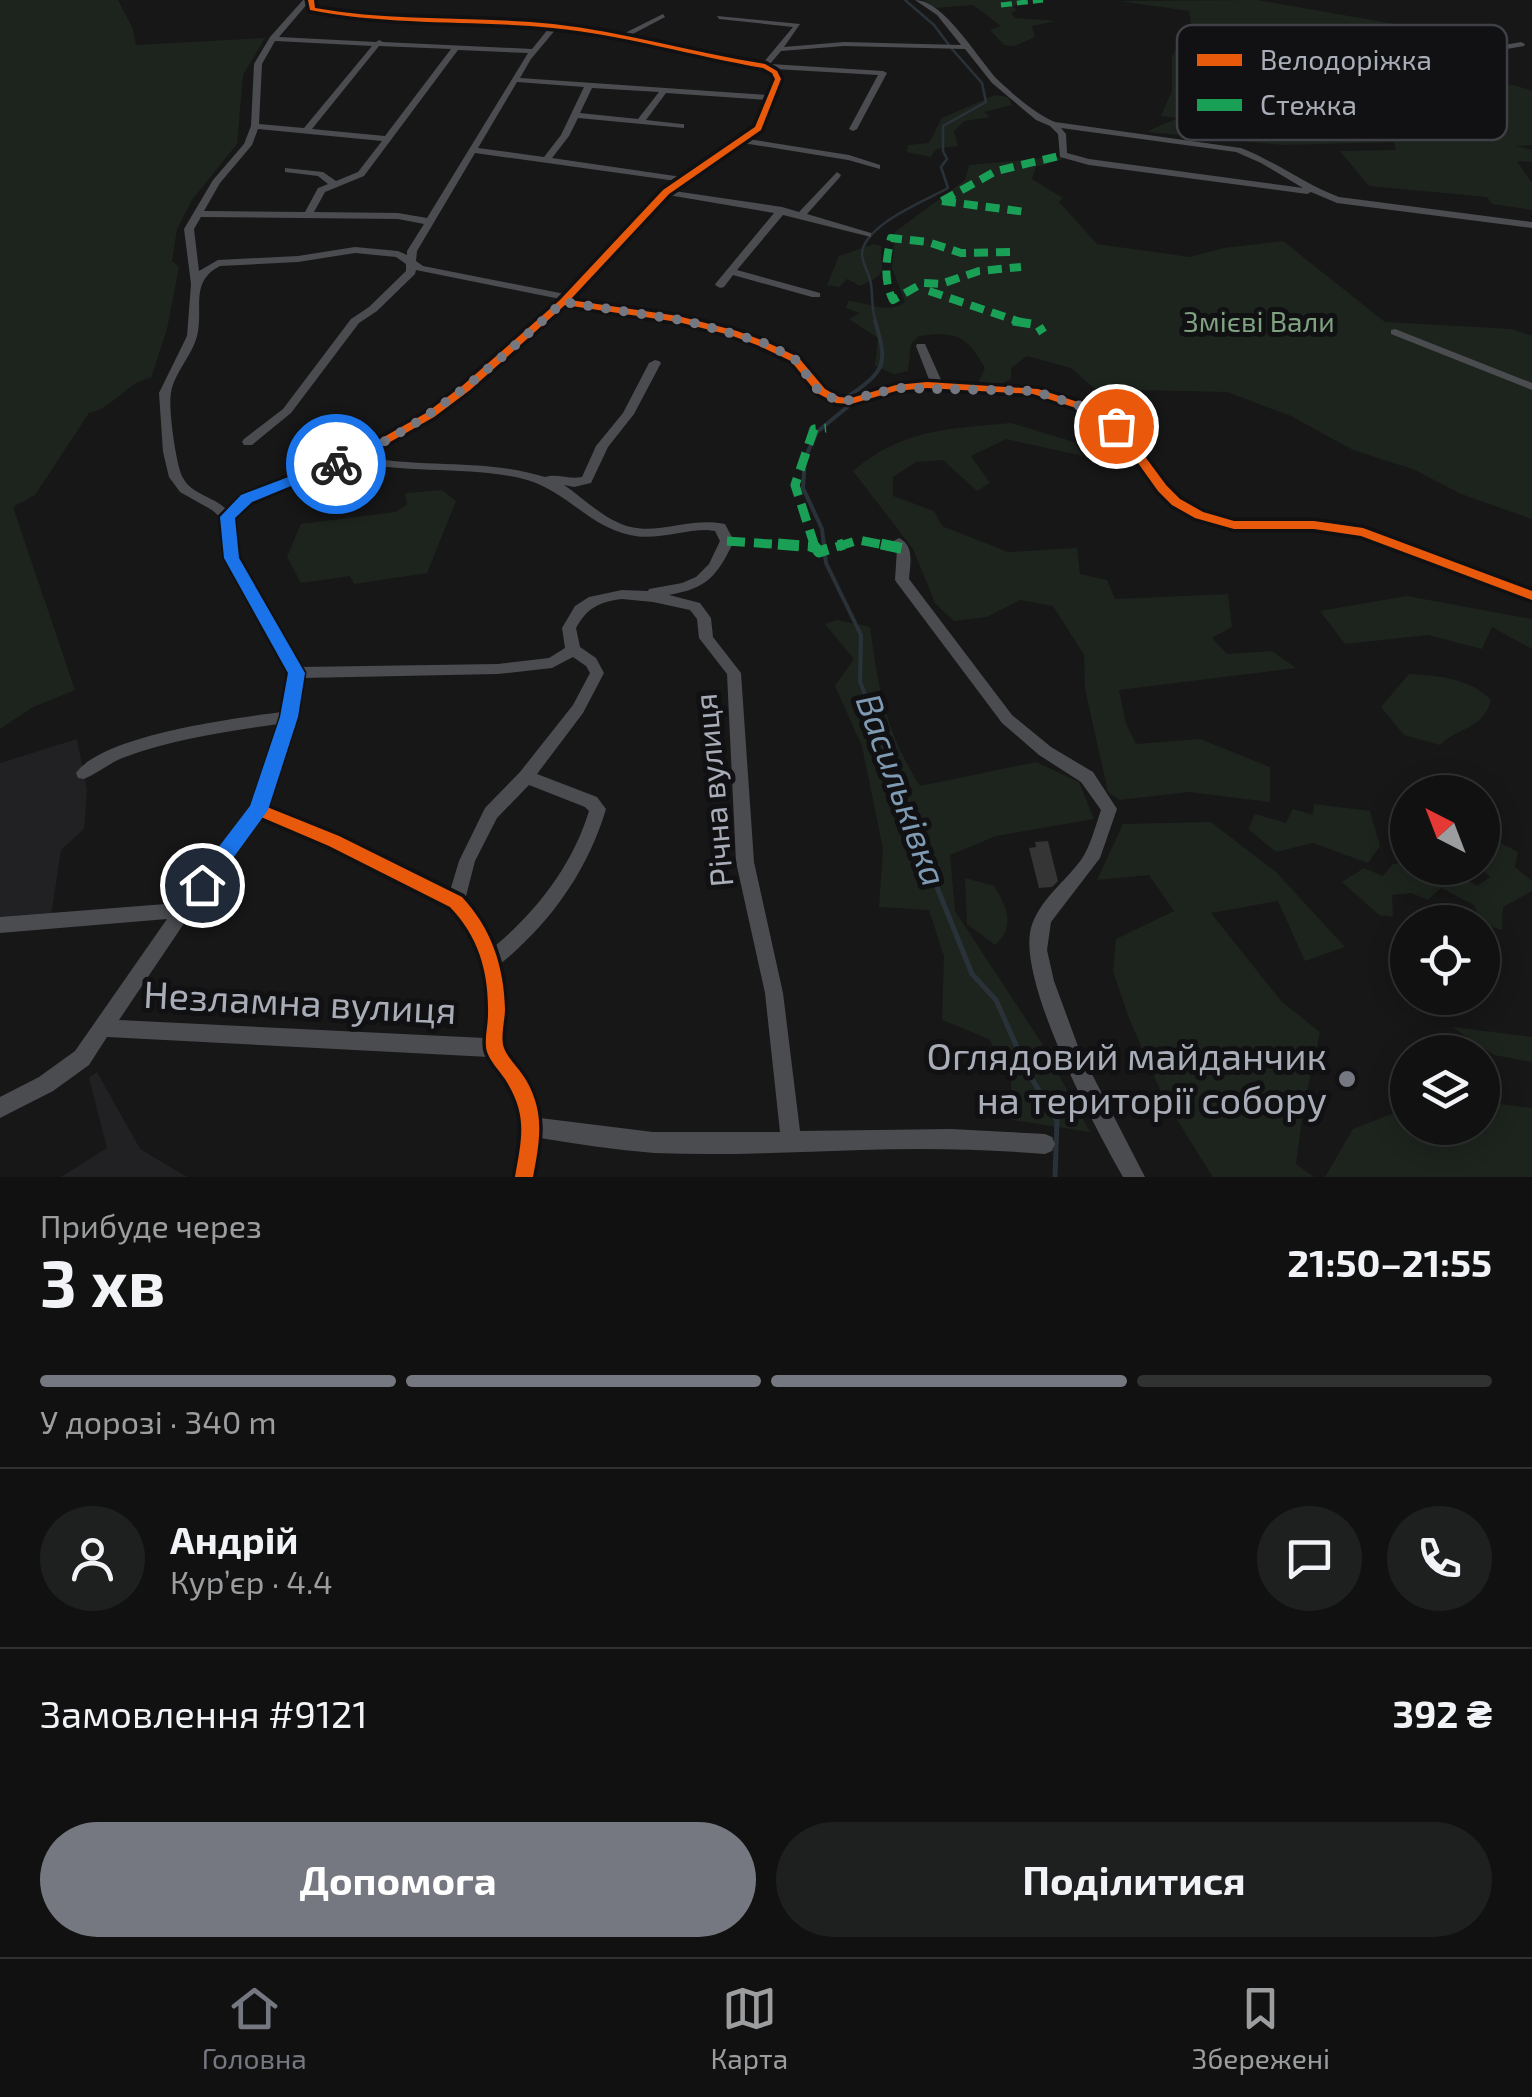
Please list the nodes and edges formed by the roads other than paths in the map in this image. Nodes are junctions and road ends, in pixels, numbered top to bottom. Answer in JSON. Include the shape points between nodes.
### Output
{"nodes":[{"id":1,"x":918,"y":0,"type":"edge"},
{"id":2,"x":310,"y":3,"type":"edge"},
{"id":3,"x":663,"y":16,"type":"dead end"},
{"id":4,"x":719,"y":17,"type":"dead end"},
{"id":5,"x":554,"y":26,"type":"junction"},
{"id":6,"x":622,"y":37,"type":"junction"},
{"id":7,"x":274,"y":38,"type":"junction"},
{"id":8,"x":379,"y":42,"type":"junction"},
{"id":9,"x":1521,"y":44,"type":"dead end"},
{"id":10,"x":1507,"y":46,"type":"edge"},
{"id":11,"x":456,"y":48,"type":"junction"},
{"id":12,"x":783,"y":48,"type":"junction"},
{"id":13,"x":965,"y":48,"type":"junction"},
{"id":14,"x":534,"y":51,"type":"junction"},
{"id":15,"x":765,"y":66,"type":"junction"},
{"id":16,"x":515,"y":80,"type":"junction"},
{"id":17,"x":589,"y":85,"type":"junction"},
{"id":18,"x":664,"y":92,"type":"junction"},
{"id":19,"x":773,"y":98,"type":"junction"},
{"id":20,"x":574,"y":115,"type":"junction"},
{"id":21,"x":640,"y":122,"type":"junction"},
{"id":22,"x":1053,"y":124,"type":"junction"},
{"id":23,"x":255,"y":126,"type":"junction"},
{"id":24,"x":681,"y":126,"type":"dead end"},
{"id":25,"x":854,"y":129,"type":"dead end"},
{"id":26,"x":306,"y":131,"type":"junction"},
{"id":27,"x":386,"y":139,"type":"junction"},
{"id":28,"x":742,"y":140,"type":"junction"},
{"id":29,"x":475,"y":150,"type":"junction"},
{"id":30,"x":546,"y":159,"type":"junction"},
{"id":31,"x":876,"y":166,"type":"dead end"},
{"id":32,"x":288,"y":170,"type":"dead end"},
{"id":33,"x":837,"y":176,"type":"dead end"},
{"id":34,"x":680,"y":179,"type":"junction"},
{"id":35,"x":332,"y":183,"type":"junction"},
{"id":36,"x":666,"y":192,"type":"junction"},
{"id":37,"x":1313,"y":192,"type":"junction"},
{"id":38,"x":782,"y":210,"type":"junction"},
{"id":39,"x":198,"y":214,"type":"junction"},
{"id":40,"x":308,"y":215,"type":"junction"},
{"id":41,"x":801,"y":215,"type":"junction"},
{"id":42,"x":431,"y":222,"type":"junction"},
{"id":43,"x":1532,"y":225,"type":"edge"},
{"id":44,"x":868,"y":235,"type":"dead end"},
{"id":45,"x":410,"y":260,"type":"junction"},
{"id":46,"x":732,"y":272,"type":"junction"},
{"id":47,"x":196,"y":284,"type":"junction"},
{"id":48,"x":720,"y":285,"type":"dead end"},
{"id":49,"x":816,"y":295,"type":"dead end"},
{"id":50,"x":565,"y":300,"type":"junction"},
{"id":51,"x":1395,"y":332,"type":"dead end"},
{"id":52,"x":921,"y":346,"type":"dead end"},
{"id":53,"x":655,"y":363,"type":"dead end"},
{"id":54,"x":1531,"y":386,"type":"edge"},
{"id":55,"x":938,"y":387,"type":"junction"},
{"id":56,"x":248,"y":442,"type":"dead end"},
{"id":57,"x":354,"y":458,"type":"junction"},
{"id":58,"x":539,"y":478,"type":"junction"},
{"id":59,"x":233,"y":511,"type":"junction"},
{"id":60,"x":899,"y":542,"type":"dead end"},
{"id":61,"x":624,"y":596,"type":"junction"},
{"id":62,"x":1532,"y":596,"type":"edge"},
{"id":63,"x":573,"y":650,"type":"junction"},
{"id":64,"x":296,"y":673,"type":"junction"},
{"id":65,"x":289,"y":717,"type":"junction"},
{"id":66,"x":84,"y":773,"type":"dead end"},
{"id":67,"x":526,"y":777,"type":"junction"},
{"id":68,"x":258,"y":810,"type":"junction"},
{"id":69,"x":456,"y":902,"type":"junction"},
{"id":70,"x":183,"y":910,"type":"junction"},
{"id":71,"x":0,"y":925,"type":"edge"},
{"id":72,"x":490,"y":962,"type":"junction"},
{"id":73,"x":102,"y":1028,"type":"junction"},
{"id":74,"x":494,"y":1048,"type":"junction"},
{"id":75,"x":0,"y":1108,"type":"edge"},
{"id":76,"x":533,"y":1127,"type":"junction"},
{"id":77,"x":791,"y":1143,"type":"junction"},
{"id":78,"x":1045,"y":1144,"type":"dead end"},
{"id":79,"x":524,"y":1177,"type":"edge"},
{"id":80,"x":1135,"y":1177,"type":"edge"}],
"edges":[{"from":1,"to":13,"type":"street","via":[[939,14]]},
{"from":2,"to":5,"type":"street","via":[[393,18]]},
{"from":2,"to":7,"type":"street"},
{"from":3,"to":6,"type":"street"},
{"from":4,"to":12,"type":"street","via":[[798,25]]},
{"from":5,"to":6,"type":"street"},
{"from":5,"to":14,"type":"street"},
{"from":6,"to":15,"type":"street"},
{"from":7,"to":8,"type":"street"},
{"from":7,"to":23,"type":"street","via":[[258,64]]},
{"from":8,"to":11,"type":"street"},
{"from":8,"to":26,"type":"street"},
{"from":9,"to":10,"type":"street"},
{"from":11,"to":14,"type":"street"},
{"from":11,"to":27,"type":"street"},
{"from":12,"to":13,"type":"street"},
{"from":12,"to":15,"type":"street"},
{"from":13,"to":22,"type":"street","via":[[1020,105]]},
{"from":14,"to":16,"type":"street"},
{"from":15,"to":19,"type":"street","via":[[778,79]]},
{"from":15,"to":25,"type":"street","via":[[883,72]]},
{"from":16,"to":17,"type":"street"},
{"from":16,"to":29,"type":"street"},
{"from":17,"to":18,"type":"street"},
{"from":17,"to":20,"type":"street"},
{"from":18,"to":19,"type":"street"},
{"from":18,"to":21,"type":"street"},
{"from":19,"to":28,"type":"street","via":[[758,128]]},
{"from":20,"to":21,"type":"street"},
{"from":20,"to":30,"type":"street"},
{"from":21,"to":24,"type":"street"},
{"from":22,"to":37,"type":"street","via":[[1238,150]]},
{"from":22,"to":37,"type":"street","via":[[1062,134],[1063,155],[1089,162]]},
{"from":23,"to":26,"type":"street"},
{"from":23,"to":39,"type":"street"},
{"from":26,"to":27,"type":"street"},
{"from":27,"to":35,"type":"street","via":[[361,174]]},
{"from":28,"to":31,"type":"street"},
{"from":28,"to":34,"type":"street"},
{"from":29,"to":30,"type":"street"},
{"from":29,"to":42,"type":"street"},
{"from":30,"to":34,"type":"street"},
{"from":32,"to":35,"type":"street","via":[[320,174]]},
{"from":33,"to":41,"type":"street"},
{"from":34,"to":36,"type":"street"},
{"from":35,"to":40,"type":"street","via":[[314,198]]},
{"from":36,"to":38,"type":"street"},
{"from":36,"to":50,"type":"street"},
{"from":37,"to":43,"type":"street"},
{"from":38,"to":41,"type":"street"},
{"from":38,"to":46,"type":"street"},
{"from":39,"to":40,"type":"street"},
{"from":39,"to":47,"type":"street","via":[[189,228]]},
{"from":40,"to":42,"type":"street"},
{"from":41,"to":44,"type":"street"},
{"from":42,"to":45,"type":"street"},
{"from":45,"to":47,"type":"street","via":[[355,250],[247,259],[218,263]]},
{"from":45,"to":50,"type":"street","via":[[420,268]]},
{"from":45,"to":56,"type":"street","via":[[411,272],[355,320],[287,411]]},
{"from":46,"to":48,"type":"street"},
{"from":46,"to":49,"type":"street"},
{"from":47,"to":59,"type":"street","via":[[192,336],[165,394],[169,452],[184,489]]},
{"from":50,"to":55,"type":"street","via":[[762,342],[794,358],[820,393],[842,402],[897,388]]},
{"from":50,"to":57,"type":"street","via":[[442,406]]},
{"from":51,"to":54,"type":"street"},
{"from":52,"to":55,"type":"street"},
{"from":53,"to":58,"type":"street","via":[[587,480]]},
{"from":55,"to":62,"type":"street","via":[[1034,391],[1080,406],[1116,426],[1162,488],[1199,515],[1234,526],[1363,532]]},
{"from":57,"to":58,"type":"street"},
{"from":57,"to":59,"type":"street","via":[[274,486]]},
{"from":58,"to":61,"type":"street","via":[[630,532],[696,522],[720,527],[727,541],[702,584]]},
{"from":59,"to":64,"type":"street","via":[[232,558]]},
{"from":60,"to":80,"type":"street","via":[[902,580],[1008,718],[1086,777],[1109,809],[1094,854],[1039,930],[1044,988]]},
{"from":61,"to":63,"type":"street","name":"Річна вулиця","via":[[606,594],[581,608],[569,628]]},
{"from":61,"to":77,"type":"street","name":"Річна вулиця","via":[[695,606],[706,638],[734,673],[745,862],[774,993]]},
{"from":63,"to":64,"type":"street","via":[[552,663],[498,669]]},
{"from":63,"to":67,"type":"street","via":[[596,673],[578,709]]},
{"from":64,"to":65,"type":"street","name":"Незламна вулиця"},
{"from":65,"to":66,"type":"street","via":[[112,753],[90,762]]},
{"from":65,"to":68,"type":"street","name":"Незламна вулиця"},
{"from":67,"to":69,"type":"street","via":[[491,813]]},
{"from":67,"to":72,"type":"street","via":[[598,810],[564,882]]},
{"from":68,"to":69,"type":"street"},
{"from":68,"to":70,"type":"street","name":"Незламна вулиця"},
{"from":69,"to":72,"type":"street","via":[[485,936]]},
{"from":70,"to":71,"type":"street"},
{"from":70,"to":73,"type":"street","name":"Незламна вулиця"},
{"from":72,"to":74,"type":"street","via":[[498,1020]]},
{"from":73,"to":74,"type":"street","name":"Незламна вулиця"},
{"from":73,"to":75,"type":"street","name":"Незламна вулиця","via":[[82,1058]]},
{"from":74,"to":76,"type":"street","via":[[527,1096]]},
{"from":76,"to":77,"type":"street","via":[[666,1143]]},
{"from":76,"to":79,"type":"street"},
{"from":77,"to":78,"type":"street","via":[[914,1136]]}]}
